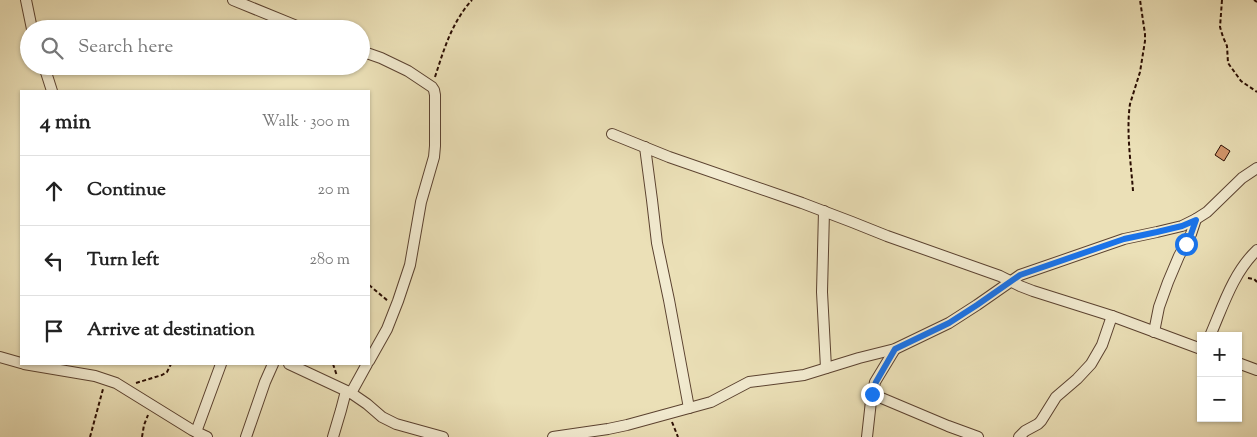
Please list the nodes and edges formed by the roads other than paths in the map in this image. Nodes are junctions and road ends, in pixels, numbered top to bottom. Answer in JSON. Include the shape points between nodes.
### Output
{"nodes":[{"id":1,"x":26,"y":0,"type":"edge"},
{"id":2,"x":233,"y":0,"type":"edge"},
{"id":3,"x":30,"y":20,"type":"edge"},
{"id":4,"x":282,"y":20,"type":"edge"},
{"id":5,"x":370,"y":54,"type":"edge"},
{"id":6,"x":47,"y":75,"type":"edge"},
{"id":7,"x":52,"y":90,"type":"edge"},
{"id":8,"x":612,"y":134,"type":"dead end"},
{"id":9,"x":645,"y":147,"type":"junction"},
{"id":10,"x":1257,"y":168,"type":"edge"},
{"id":11,"x":824,"y":211,"type":"junction"},
{"id":12,"x":1196,"y":220,"type":"junction"},
{"id":13,"x":1257,"y":250,"type":"edge"},
{"id":14,"x":1010,"y":281,"type":"junction"},
{"id":15,"x":1112,"y":316,"type":"junction"},
{"id":16,"x":1154,"y":332,"type":"junction"},
{"id":17,"x":1212,"y":332,"type":"edge"},
{"id":18,"x":1197,"y":348,"type":"edge"},
{"id":19,"x":895,"y":349,"type":"junction"},
{"id":20,"x":0,"y":357,"type":"edge"},
{"id":21,"x":370,"y":359,"type":"edge"},
{"id":22,"x":20,"y":362,"type":"edge"},
{"id":23,"x":1242,"y":364,"type":"edge"},
{"id":24,"x":40,"y":365,"type":"edge"},
{"id":25,"x":221,"y":365,"type":"edge"},
{"id":26,"x":273,"y":365,"type":"edge"},
{"id":27,"x":290,"y":365,"type":"edge"},
{"id":28,"x":366,"y":365,"type":"edge"},
{"id":29,"x":826,"y":368,"type":"junction"},
{"id":30,"x":1257,"y":370,"type":"edge"},
{"id":31,"x":348,"y":392,"type":"junction"},
{"id":32,"x":872,"y":394,"type":"junction"},
{"id":33,"x":689,"y":408,"type":"junction"},
{"id":34,"x":193,"y":433,"type":"edge"},
{"id":35,"x":207,"y":437,"type":"edge"},
{"id":36,"x":246,"y":437,"type":"edge"},
{"id":37,"x":333,"y":437,"type":"edge"},
{"id":38,"x":443,"y":437,"type":"edge"},
{"id":39,"x":553,"y":437,"type":"edge"},
{"id":40,"x":867,"y":437,"type":"edge"},
{"id":41,"x":978,"y":437,"type":"edge"},
{"id":42,"x":1019,"y":437,"type":"edge"}],
"edges":[{"from":1,"to":3,"type":"street"},
{"from":2,"to":4,"type":"street"},
{"from":5,"to":21,"type":"street","via":[[432,86],[435,95],[434,157],[421,202],[410,265],[387,329]]},
{"from":6,"to":7,"type":"street"},
{"from":8,"to":9,"type":"street"},
{"from":9,"to":11,"type":"street"},
{"from":9,"to":33,"type":"street","via":[[657,244]]},
{"from":10,"to":12,"type":"street"},
{"from":11,"to":14,"type":"street"},
{"from":11,"to":29,"type":"street","via":[[822,292]]},
{"from":12,"to":14,"type":"street","via":[[1124,239]]},
{"from":12,"to":16,"type":"street","via":[[1168,282]]},
{"from":13,"to":17,"type":"street","via":[[1236,278]]},
{"from":14,"to":15,"type":"street"},
{"from":14,"to":19,"type":"street","via":[[949,323]]},
{"from":15,"to":16,"type":"street"},
{"from":15,"to":42,"type":"street","via":[[1091,364],[1056,397],[1038,424]]},
{"from":16,"to":18,"type":"street"},
{"from":19,"to":29,"type":"street"},
{"from":19,"to":32,"type":"street"},
{"from":20,"to":22,"type":"street"},
{"from":23,"to":30,"type":"street"},
{"from":24,"to":34,"type":"street","via":[[106,379]]},
{"from":25,"to":34,"type":"street"},
{"from":26,"to":36,"type":"street"},
{"from":27,"to":31,"type":"street"},
{"from":28,"to":31,"type":"street"},
{"from":29,"to":33,"type":"street","via":[[804,375],[744,383],[711,402]]},
{"from":31,"to":37,"type":"street"},
{"from":31,"to":38,"type":"street","via":[[396,424]]},
{"from":32,"to":40,"type":"street"},
{"from":32,"to":41,"type":"street"},
{"from":33,"to":39,"type":"street","via":[[608,429]]},
{"from":34,"to":35,"type":"street"}]}
